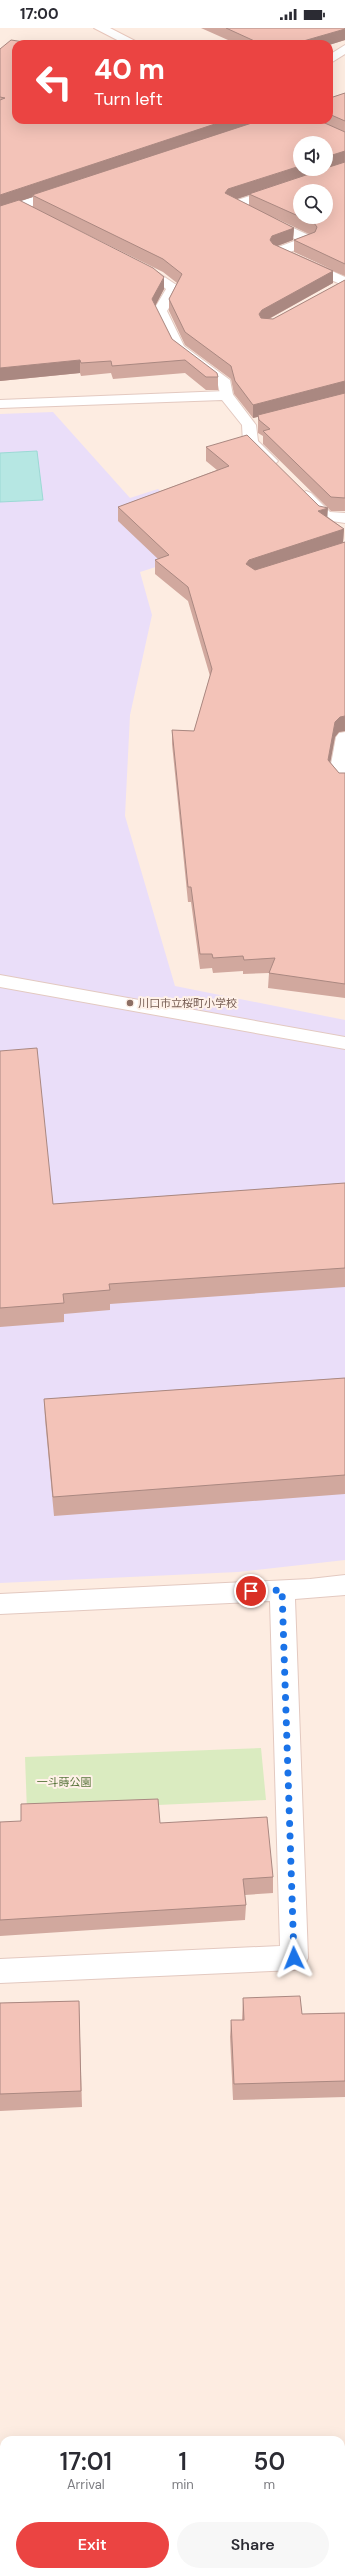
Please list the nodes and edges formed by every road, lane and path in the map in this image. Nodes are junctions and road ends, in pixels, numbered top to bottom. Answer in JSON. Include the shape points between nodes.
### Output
{"nodes":[{"id":1,"x":100,"y":28,"type":"edge"},
{"id":2,"x":126,"y":40,"type":"edge"},
{"id":3,"x":345,"y":49,"type":"edge"},
{"id":4,"x":333,"y":57,"type":"edge"},
{"id":5,"x":293,"y":186,"type":"edge"},
{"id":6,"x":70,"y":189,"type":"edge"},
{"id":7,"x":52,"y":224,"type":"edge"},
{"id":8,"x":143,"y":269,"type":"edge"},
{"id":9,"x":345,"y":283,"type":"edge"},
{"id":10,"x":332,"y":292,"type":"edge"},
{"id":11,"x":226,"y":396,"type":"junction"},
{"id":12,"x":0,"y":404,"type":"edge"},
{"id":13,"x":263,"y":421,"type":"edge"},
{"id":14,"x":249,"y":425,"type":"junction"},
{"id":15,"x":283,"y":473,"type":"edge"},
{"id":16,"x":293,"y":484,"type":"edge"},
{"id":17,"x":345,"y":518,"type":"edge"},
{"id":18,"x":345,"y":737,"type":"edge"},
{"id":19,"x":345,"y":782,"type":"edge"},
{"id":20,"x":0,"y":981,"type":"edge"},
{"id":21,"x":345,"y":1043,"type":"edge"},
{"id":22,"x":345,"y":1586,"type":"edge"},
{"id":23,"x":282,"y":1590,"type":"junction"},
{"id":24,"x":0,"y":1604,"type":"edge"},
{"id":25,"x":0,"y":1972,"type":"edge"}],
"edges":[{"from":1,"to":2,"type":"street"},
{"from":3,"to":4,"type":"street"},
{"from":5,"to":9,"type":"street","via":[[233,206],[308,240],[278,252]]},
{"from":6,"to":7,"type":"street","via":[[12,208]]},
{"from":8,"to":11,"type":"street","via":[[174,288],[160,311],[178,348],[225,383]]},
{"from":9,"to":10,"type":"street"},
{"from":11,"to":12,"type":"street"},
{"from":11,"to":14,"type":"street"},
{"from":13,"to":14,"type":"street"},
{"from":14,"to":15,"type":"street","via":[[251,442]]},
{"from":16,"to":17,"type":"street","via":[[325,516]]},
{"from":18,"to":19,"type":"street","via":[[338,774]]},
{"from":20,"to":21,"type":"street"},
{"from":22,"to":23,"type":"street"},
{"from":23,"to":24,"type":"street"},
{"from":23,"to":25,"type":"street","via":[[294,1958]]}]}
